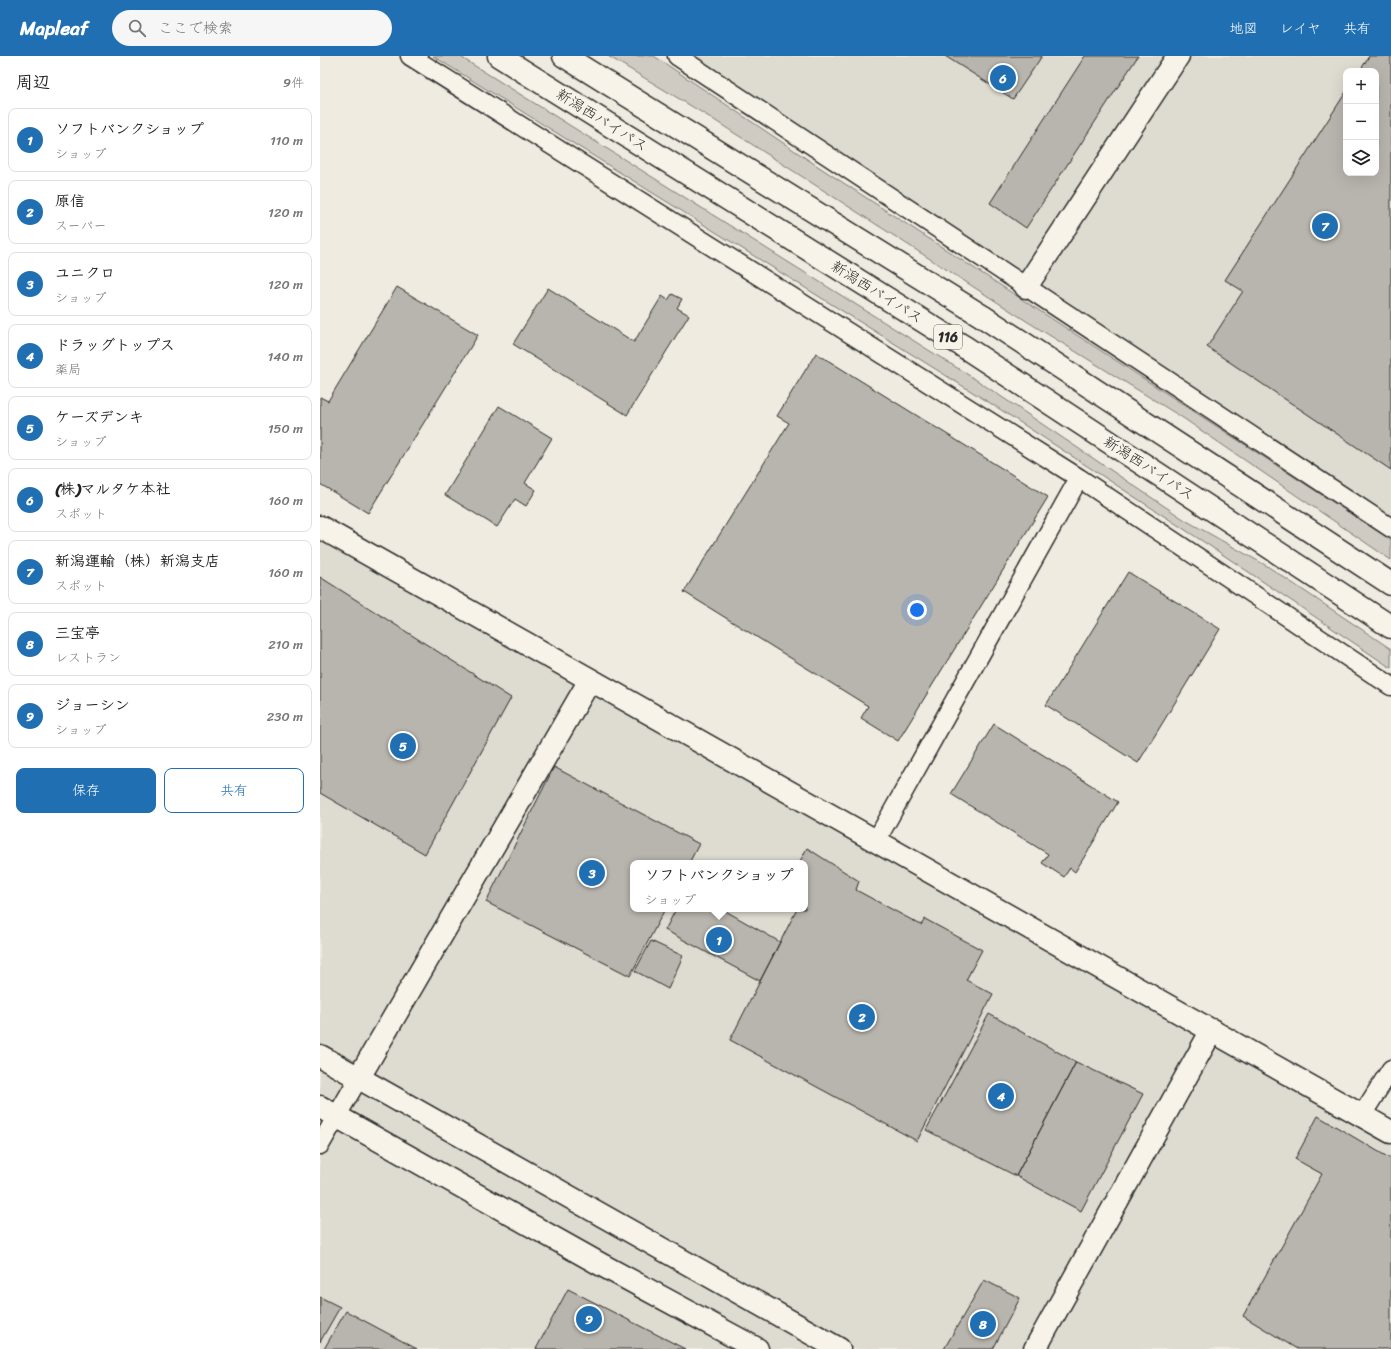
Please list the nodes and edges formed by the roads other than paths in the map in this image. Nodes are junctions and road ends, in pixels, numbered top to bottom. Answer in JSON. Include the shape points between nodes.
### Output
{"nodes":[{"id":1,"x":410,"y":56,"type":"edge"},
{"id":2,"x":499,"y":56,"type":"edge"},
{"id":3,"x":564,"y":56,"type":"edge"},
{"id":4,"x":677,"y":56,"type":"edge"},
{"id":5,"x":1178,"y":56,"type":"edge"},
{"id":6,"x":1026,"y":287,"type":"junction"},
{"id":7,"x":1079,"y":478,"type":"junction"},
{"id":8,"x":320,"y":527,"type":"edge"},
{"id":9,"x":1391,"y":528,"type":"edge"},
{"id":10,"x":1391,"y":584,"type":"edge"},
{"id":11,"x":1391,"y":627,"type":"edge"},
{"id":12,"x":590,"y":680,"type":"junction"},
{"id":13,"x":1391,"y":686,"type":"edge"},
{"id":14,"x":876,"y":841,"type":"junction"},
{"id":15,"x":1212,"y":1030,"type":"junction"},
{"id":16,"x":320,"y":1056,"type":"edge"},
{"id":17,"x":1391,"y":1069,"type":"edge"},
{"id":18,"x":358,"y":1079,"type":"junction"},
{"id":19,"x":328,"y":1112,"type":"edge"},
{"id":20,"x":1362,"y":1115,"type":"junction"},
{"id":21,"x":1391,"y":1132,"type":"edge"},
{"id":22,"x":320,"y":1145,"type":"edge"},
{"id":23,"x":757,"y":1349,"type":"edge"},
{"id":24,"x":840,"y":1349,"type":"edge"},
{"id":25,"x":1035,"y":1349,"type":"edge"}],
"edges":[{"from":1,"to":7,"type":"street"},
{"from":2,"to":11,"type":"main road","name":"新潟西バイパス","number":"116","via":[[963,346]]},
{"from":3,"to":10,"type":"main road","number":"116","via":[[982,316]]},
{"from":4,"to":6,"type":"street"},
{"from":5,"to":6,"type":"main road"},
{"from":6,"to":9,"type":"street"},
{"from":7,"to":13,"type":"street"},
{"from":7,"to":14,"type":"street"},
{"from":8,"to":12,"type":"main road"},
{"from":12,"to":14,"type":"main road"},
{"from":12,"to":18,"type":"main road"},
{"from":14,"to":15,"type":"main road"},
{"from":15,"to":20,"type":"main road"},
{"from":15,"to":25,"type":"main road"},
{"from":16,"to":18,"type":"main road"},
{"from":17,"to":20,"type":"street"},
{"from":18,"to":19,"type":"street"},
{"from":18,"to":24,"type":"main road"},
{"from":19,"to":22,"type":"street"},
{"from":19,"to":23,"type":"main road"},
{"from":20,"to":21,"type":"main road"}]}
